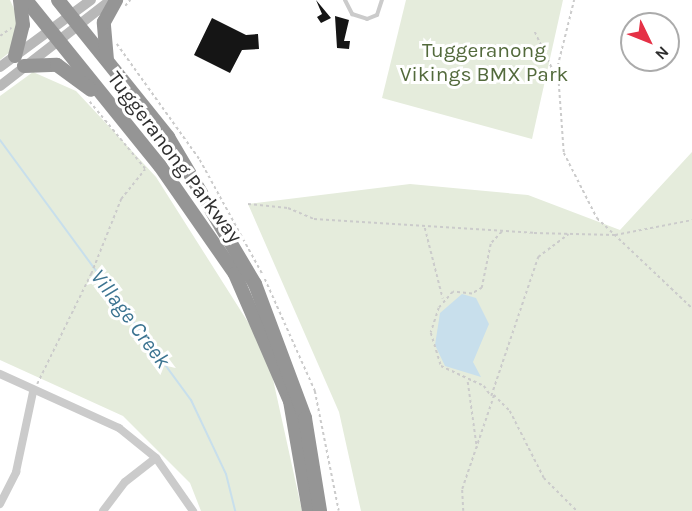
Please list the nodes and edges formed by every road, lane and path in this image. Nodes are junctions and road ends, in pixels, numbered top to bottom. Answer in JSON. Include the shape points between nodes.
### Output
{"nodes":[{"id":1,"x":20,"y":0,"type":"edge"},
{"id":2,"x":26,"y":0,"type":"edge"},
{"id":3,"x":58,"y":0,"type":"edge"},
{"id":4,"x":91,"y":0,"type":"edge"},
{"id":5,"x":111,"y":0,"type":"edge"},
{"id":6,"x":116,"y":0,"type":"edge"},
{"id":7,"x":345,"y":0,"type":"edge"},
{"id":8,"x":382,"y":0,"type":"edge"},
{"id":9,"x":574,"y":0,"type":"edge"},
{"id":10,"x":74,"y":20,"type":"junction"},
{"id":11,"x":535,"y":32,"type":"dead end"},
{"id":12,"x":54,"y":34,"type":"junction"},
{"id":13,"x":19,"y":61,"type":"junction"},
{"id":14,"x":108,"y":63,"type":"junction"},
{"id":15,"x":0,"y":67,"type":"edge"},
{"id":16,"x":556,"y":74,"type":"junction"},
{"id":17,"x":0,"y":86,"type":"edge"},
{"id":18,"x":81,"y":92,"type":"dead end"},
{"id":19,"x":111,"y":106,"type":"junction"},
{"id":20,"x":248,"y":204,"type":"dead end"},
{"id":21,"x":692,"y":220,"type":"edge"},
{"id":22,"x":424,"y":227,"type":"junction"},
{"id":23,"x":502,"y":231,"type":"junction"},
{"id":24,"x":569,"y":233,"type":"junction"},
{"id":25,"x":615,"y":235,"type":"junction"},
{"id":26,"x":443,"y":301,"type":"junction"},
{"id":27,"x":692,"y":308,"type":"edge"},
{"id":28,"x":0,"y":374,"type":"edge"},
{"id":29,"x":468,"y":381,"type":"junction"},
{"id":30,"x":33,"y":392,"type":"junction"},
{"id":31,"x":494,"y":395,"type":"junction"},
{"id":32,"x":478,"y":449,"type":"junction"},
{"id":33,"x":156,"y":459,"type":"junction"},
{"id":34,"x":0,"y":504,"type":"edge"},
{"id":35,"x":103,"y":511,"type":"edge"},
{"id":36,"x":193,"y":511,"type":"edge"},
{"id":37,"x":309,"y":511,"type":"edge"},
{"id":38,"x":320,"y":511,"type":"edge"},
{"id":39,"x":463,"y":511,"type":"edge"},
{"id":40,"x":577,"y":511,"type":"edge"}],
"edges":[{"from":1,"to":13,"type":"highway"},
{"from":2,"to":12,"type":"highway","name":"Tuggeranong Parkway"},
{"from":3,"to":10,"type":"highway","name":"Tuggeranong Parkway"},
{"from":4,"to":10,"type":"main road"},
{"from":5,"to":10,"type":"main road"},
{"from":6,"to":14,"type":"highway","via":[[104,22]]},
{"from":7,"to":8,"type":"lane","via":[[352,14],[367,19],[377,15]]},
{"from":9,"to":16,"type":"path"},
{"from":10,"to":12,"type":"main road"},
{"from":10,"to":14,"type":"highway","name":"Tuggeranong Parkway"},
{"from":11,"to":16,"type":"path"},
{"from":12,"to":13,"type":"main road"},
{"from":12,"to":19,"type":"highway","name":"Tuggeranong Parkway"},
{"from":13,"to":15,"type":"main road"},
{"from":13,"to":17,"type":"main road"},
{"from":13,"to":19,"type":"highway","via":[[62,66]]},
{"from":14,"to":38,"type":"highway","name":"Tuggeranong Parkway","via":[[188,166],[255,284],[305,418]]},
{"from":16,"to":25,"type":"path","via":[[564,153],[597,218]]},
{"from":18,"to":30,"type":"path","via":[[145,169],[121,199],[91,274]]},
{"from":19,"to":37,"type":"highway","name":"Tuggeranong Parkway","via":[[203,224],[253,306],[290,401]]},
{"from":20,"to":22,"type":"path","via":[[288,208],[314,219]]},
{"from":21,"to":25,"type":"path"},
{"from":22,"to":23,"type":"path"},
{"from":22,"to":26,"type":"path"},
{"from":23,"to":24,"type":"path"},
{"from":23,"to":26,"type":"path","via":[[491,244],[479,292],[453,292]]},
{"from":24,"to":25,"type":"path"},
{"from":24,"to":31,"type":"path","via":[[538,257]]},
{"from":25,"to":27,"type":"path"},
{"from":26,"to":29,"type":"path","via":[[432,325],[434,350],[441,366]]},
{"from":28,"to":30,"type":"street"},
{"from":29,"to":31,"type":"path"},
{"from":29,"to":32,"type":"path"},
{"from":30,"to":33,"type":"street","via":[[108,422]]},
{"from":30,"to":34,"type":"street","via":[[16,472]]},
{"from":31,"to":32,"type":"path"},
{"from":31,"to":40,"type":"path","via":[[510,411],[544,478]]},
{"from":32,"to":39,"type":"path","via":[[462,489]]},
{"from":33,"to":35,"type":"street","via":[[125,482]]},
{"from":33,"to":36,"type":"street"}]}
